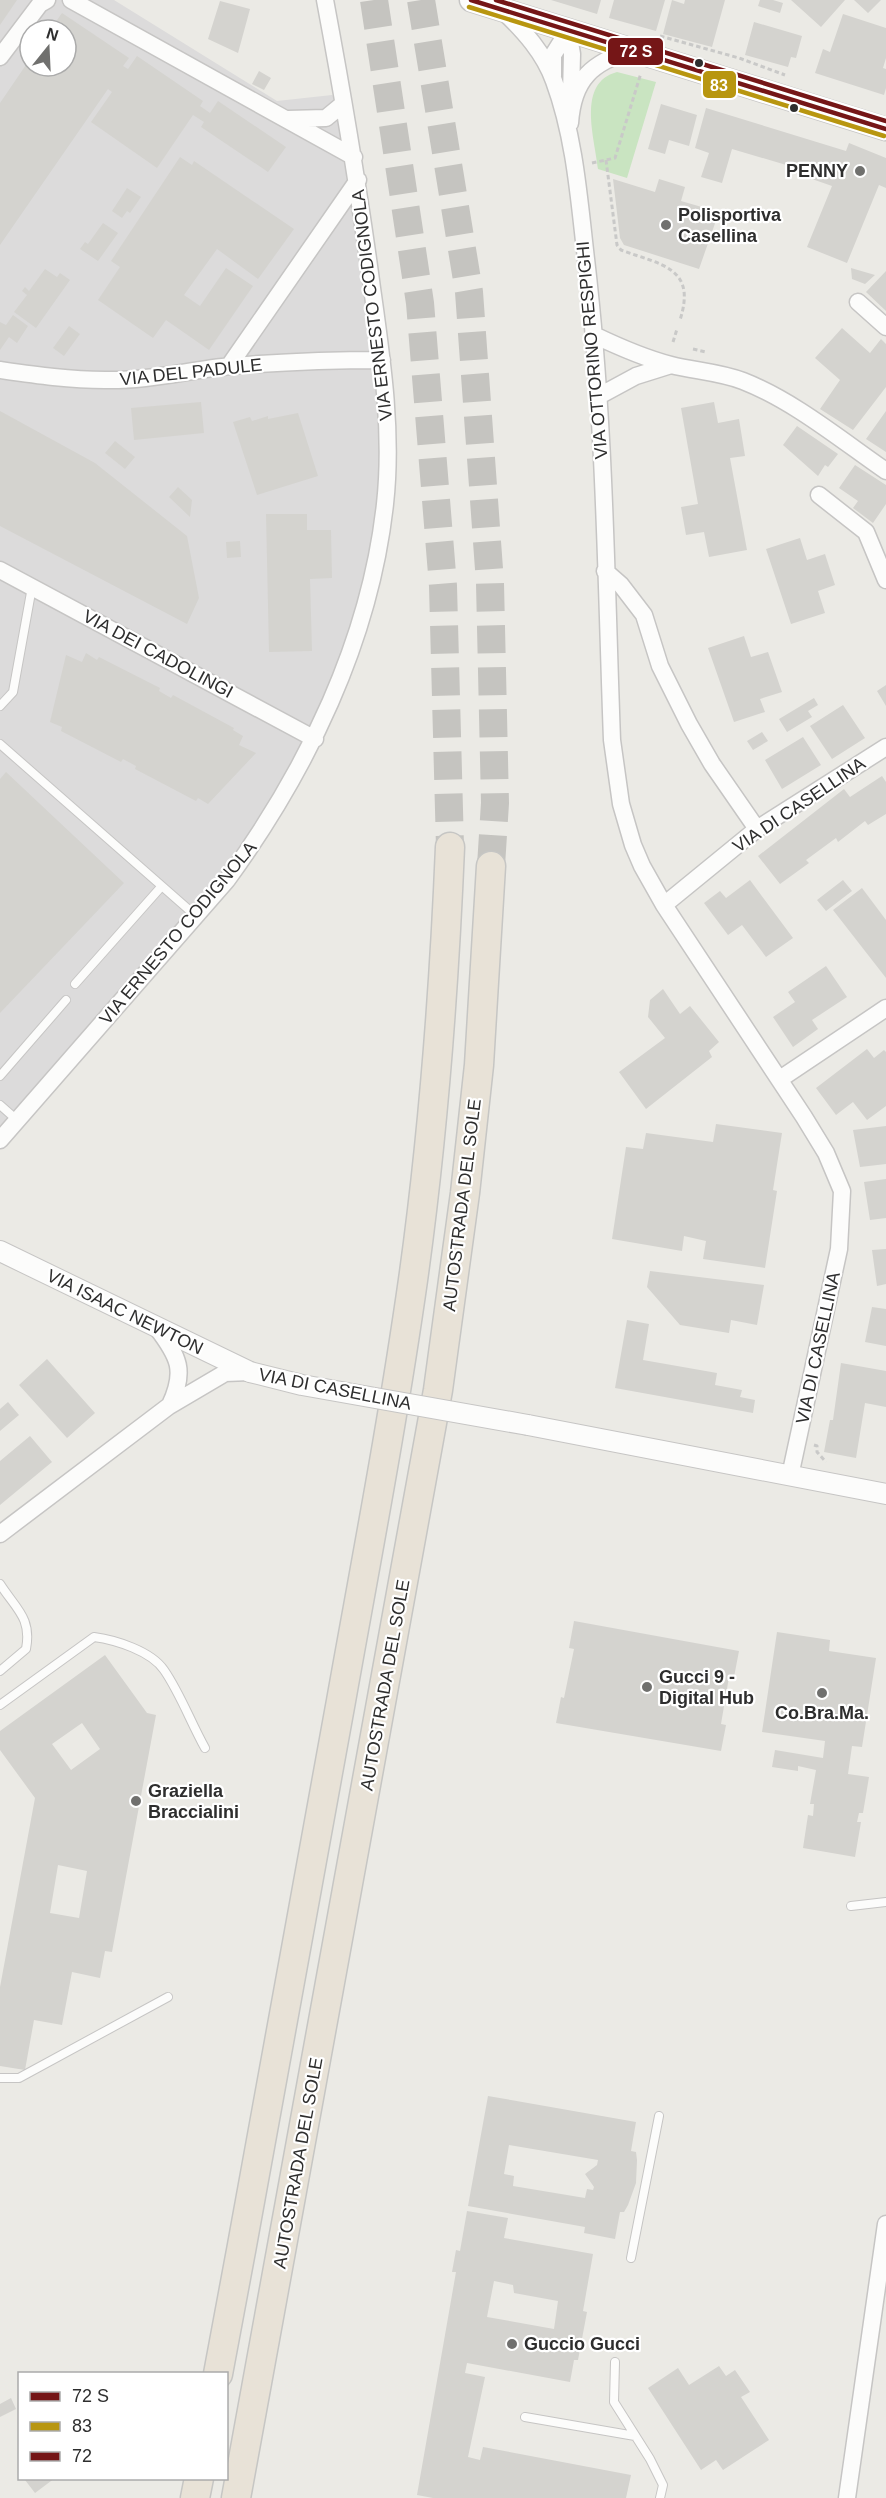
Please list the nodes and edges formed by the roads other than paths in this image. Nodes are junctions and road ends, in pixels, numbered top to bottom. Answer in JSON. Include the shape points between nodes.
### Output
{"nodes":[{"id":1,"x":47,"y":0,"type":"edge"},
{"id":2,"x":71,"y":0,"type":"edge"},
{"id":3,"x":325,"y":0,"type":"edge"},
{"id":4,"x":486,"y":3,"type":"edge"},
{"id":5,"x":568,"y":31,"type":"junction"},
{"id":6,"x":634,"y":50,"type":"junction"},
{"id":7,"x":0,"y":57,"type":"edge"},
{"id":8,"x":553,"y":78,"type":"junction"},
{"id":9,"x":343,"y":104,"type":"junction"},
{"id":10,"x":571,"y":105,"type":"junction"},
{"id":11,"x":287,"y":119,"type":"junction"},
{"id":12,"x":886,"y":129,"type":"edge"},
{"id":13,"x":569,"y":130,"type":"junction"},
{"id":14,"x":354,"y":157,"type":"junction"},
{"id":15,"x":358,"y":180,"type":"junction"},
{"id":16,"x":858,"y":302,"type":"dead end"},
{"id":17,"x":886,"y":327,"type":"edge"},
{"id":18,"x":594,"y":335,"type":"junction"},
{"id":19,"x":382,"y":360,"type":"junction"},
{"id":20,"x":670,"y":365,"type":"junction"},
{"id":21,"x":229,"y":366,"type":"junction"},
{"id":22,"x":0,"y":370,"type":"edge"},
{"id":23,"x":599,"y":396,"type":"junction"},
{"id":24,"x":886,"y":471,"type":"edge"},
{"id":25,"x":819,"y":495,"type":"dead end"},
{"id":26,"x":0,"y":570,"type":"edge"},
{"id":27,"x":605,"y":571,"type":"junction"},
{"id":28,"x":886,"y":580,"type":"edge"},
{"id":29,"x":32,"y":587,"type":"junction"},
{"id":30,"x":0,"y":706,"type":"edge"},
{"id":31,"x":315,"y":739,"type":"junction"},
{"id":32,"x":0,"y":744,"type":"edge"},
{"id":33,"x":886,"y":747,"type":"edge"},
{"id":34,"x":757,"y":829,"type":"junction"},
{"id":35,"x":450,"y":847,"type":"tunnel mouth"},
{"id":36,"x":491,"y":866,"type":"tunnel mouth"},
{"id":37,"x":161,"y":887,"type":"junction"},
{"id":38,"x":664,"y":905,"type":"junction"},
{"id":39,"x":196,"y":916,"type":"junction"},
{"id":40,"x":75,"y":984,"type":"dead end"},
{"id":41,"x":66,"y":1000,"type":"dead end"},
{"id":42,"x":886,"y":1008,"type":"edge"},
{"id":43,"x":0,"y":1076,"type":"edge"},
{"id":44,"x":780,"y":1079,"type":"junction"},
{"id":45,"x":0,"y":1105,"type":"edge"},
{"id":46,"x":17,"y":1120,"type":"junction"},
{"id":47,"x":0,"y":1140,"type":"edge"},
{"id":48,"x":0,"y":1251,"type":"edge"},
{"id":49,"x":157,"y":1328,"type":"junction"},
{"id":50,"x":250,"y":1372,"type":"junction"},
{"id":51,"x":169,"y":1406,"type":"junction"},
{"id":52,"x":790,"y":1476,"type":"junction"},
{"id":53,"x":886,"y":1494,"type":"edge"},
{"id":54,"x":0,"y":1534,"type":"edge"},
{"id":55,"x":0,"y":1584,"type":"edge"},
{"id":56,"x":0,"y":1671,"type":"edge"},
{"id":57,"x":0,"y":1705,"type":"edge"},
{"id":58,"x":205,"y":1748,"type":"dead end"},
{"id":59,"x":886,"y":1902,"type":"edge"},
{"id":60,"x":851,"y":1906,"type":"dead end"},
{"id":61,"x":168,"y":1997,"type":"dead end"},
{"id":62,"x":0,"y":2078,"type":"edge"},
{"id":63,"x":659,"y":2116,"type":"dead end"},
{"id":64,"x":886,"y":2224,"type":"edge"},
{"id":65,"x":631,"y":2258,"type":"dead end"},
{"id":66,"x":615,"y":2362,"type":"dead end"},
{"id":67,"x":218,"y":2372,"type":"edge"},
{"id":68,"x":525,"y":2417,"type":"dead end"},
{"id":69,"x":635,"y":2436,"type":"junction"},
{"id":70,"x":199,"y":2480,"type":"edge"},
{"id":71,"x":195,"y":2498,"type":"edge"},
{"id":72,"x":237,"y":2498,"type":"edge"},
{"id":73,"x":660,"y":2498,"type":"edge"},
{"id":74,"x":847,"y":2498,"type":"edge"}],
"edges":[{"from":1,"to":7,"type":"street"},
{"from":2,"to":11,"type":"street"},
{"from":3,"to":9,"type":"street","name":"VIA ERNESTO CODIGNOLA"},
{"from":4,"to":5,"type":"main road"},
{"from":4,"to":8,"type":"street","name":"VIA OTTORINO RESPIGHI","via":[[539,51]]},
{"from":5,"to":6,"type":"main road"},
{"from":5,"to":8,"type":"street","name":"VIA OTTORINO RESPIGHI","via":[[553,55]]},
{"from":5,"to":10,"type":"street","name":"VIA OTTORINO RESPIGHI","via":[[572,54]]},
{"from":6,"to":10,"type":"street","name":"VIA OTTORINO RESPIGHI","via":[[613,56],[591,70],[577,87]]},
{"from":6,"to":12,"type":"main road"},
{"from":8,"to":13,"type":"street","name":"VIA OTTORINO RESPIGHI"},
{"from":9,"to":11,"type":"street","via":[[326,118]]},
{"from":9,"to":14,"type":"street","name":"VIA ERNESTO CODIGNOLA"},
{"from":10,"to":13,"type":"street","name":"VIA OTTORINO RESPIGHI"},
{"from":11,"to":14,"type":"street"},
{"from":13,"to":18,"type":"street","name":"VIA OTTORINO RESPIGHI"},
{"from":14,"to":15,"type":"street","name":"VIA ERNESTO CODIGNOLA"},
{"from":15,"to":19,"type":"street","name":"VIA ERNESTO CODIGNOLA"},
{"from":15,"to":21,"type":"street"},
{"from":16,"to":17,"type":"street"},
{"from":18,"to":20,"type":"street"},
{"from":18,"to":23,"type":"street","name":"VIA OTTORINO RESPIGHI"},
{"from":19,"to":21,"type":"street","name":"VIA DEL PADULE"},
{"from":19,"to":31,"type":"street","name":"VIA ERNESTO CODIGNOLA","via":[[387,471],[378,549],[366,603]]},
{"from":20,"to":23,"type":"street","via":[[636,376]]},
{"from":20,"to":24,"type":"street","via":[[716,373],[758,387]]},
{"from":21,"to":22,"type":"street","name":"VIA DEL PADULE","via":[[166,377],[106,380]]},
{"from":23,"to":27,"type":"street","name":"VIA OTTORINO RESPIGHI"},
{"from":25,"to":28,"type":"street","via":[[866,532]]},
{"from":26,"to":29,"type":"street","name":"VIA DEI CADOLINGI"},
{"from":27,"to":34,"type":"street","via":[[644,615],[660,666],[689,724]]},
{"from":27,"to":38,"type":"street","name":"VIA OTTORINO RESPIGHI","via":[[616,780],[633,845]]},
{"from":29,"to":30,"type":"lane","via":[[13,692]]},
{"from":29,"to":31,"type":"street","name":"VIA DEI CADOLINGI"},
{"from":31,"to":39,"type":"street","name":"VIA ERNESTO CODIGNOLA","via":[[257,838]]},
{"from":32,"to":37,"type":"lane"},
{"from":33,"to":34,"type":"street","name":"VIA DI CASELLINA"},
{"from":34,"to":38,"type":"street","name":"VIA DI CASELLINA"},
{"from":35,"to":67,"type":"highway","via":[[439,1038],[409,1302],[356,1622]]},
{"from":36,"to":72,"type":"highway","name":"AUTOSTRADA DEL SOLE","via":[[479,1065],[438,1390]]},
{"from":37,"to":39,"type":"lane"},
{"from":37,"to":40,"type":"lane"},
{"from":38,"to":44,"type":"street","name":"VIA DI CASELLINA"},
{"from":39,"to":46,"type":"street","name":"VIA ERNESTO CODIGNOLA"},
{"from":41,"to":43,"type":"lane"},
{"from":42,"to":44,"type":"street"},
{"from":44,"to":52,"type":"street","name":"VIA DI CASELLINA","via":[[826,1154],[839,1182],[842,1201],[837,1258]]},
{"from":45,"to":46,"type":"lane"},
{"from":46,"to":47,"type":"street","name":"VIA ERNESTO CODIGNOLA"},
{"from":48,"to":49,"type":"street","name":"VIA ISAAC NEWTON"},
{"from":49,"to":50,"type":"street","name":"VIA ISAAC NEWTON"},
{"from":49,"to":51,"type":"street","via":[[173,1348],[180,1373]]},
{"from":50,"to":51,"type":"street","name":"VIA DI CASELLINA","via":[[225,1373]]},
{"from":50,"to":52,"type":"street","name":"VIA DI CASELLINA","bridge":true},
{"from":51,"to":54,"type":"street","name":"VIA DI CASELLINA"},
{"from":52,"to":53,"type":"street"},
{"from":55,"to":56,"type":"lane","via":[[26,1620],[29,1634],[26,1650]]},
{"from":57,"to":58,"type":"lane","via":[[94,1637],[109,1639],[146,1655],[163,1668]]},
{"from":59,"to":60,"type":"lane"},
{"from":61,"to":62,"type":"lane","via":[[19,2078]]},
{"from":63,"to":65,"type":"lane"},
{"from":64,"to":74,"type":"street"},
{"from":66,"to":69,"type":"lane","via":[[614,2402]]},
{"from":68,"to":69,"type":"lane"},
{"from":69,"to":73,"type":"lane","via":[[663,2485]]},
{"from":70,"to":71,"type":"highway"}]}
